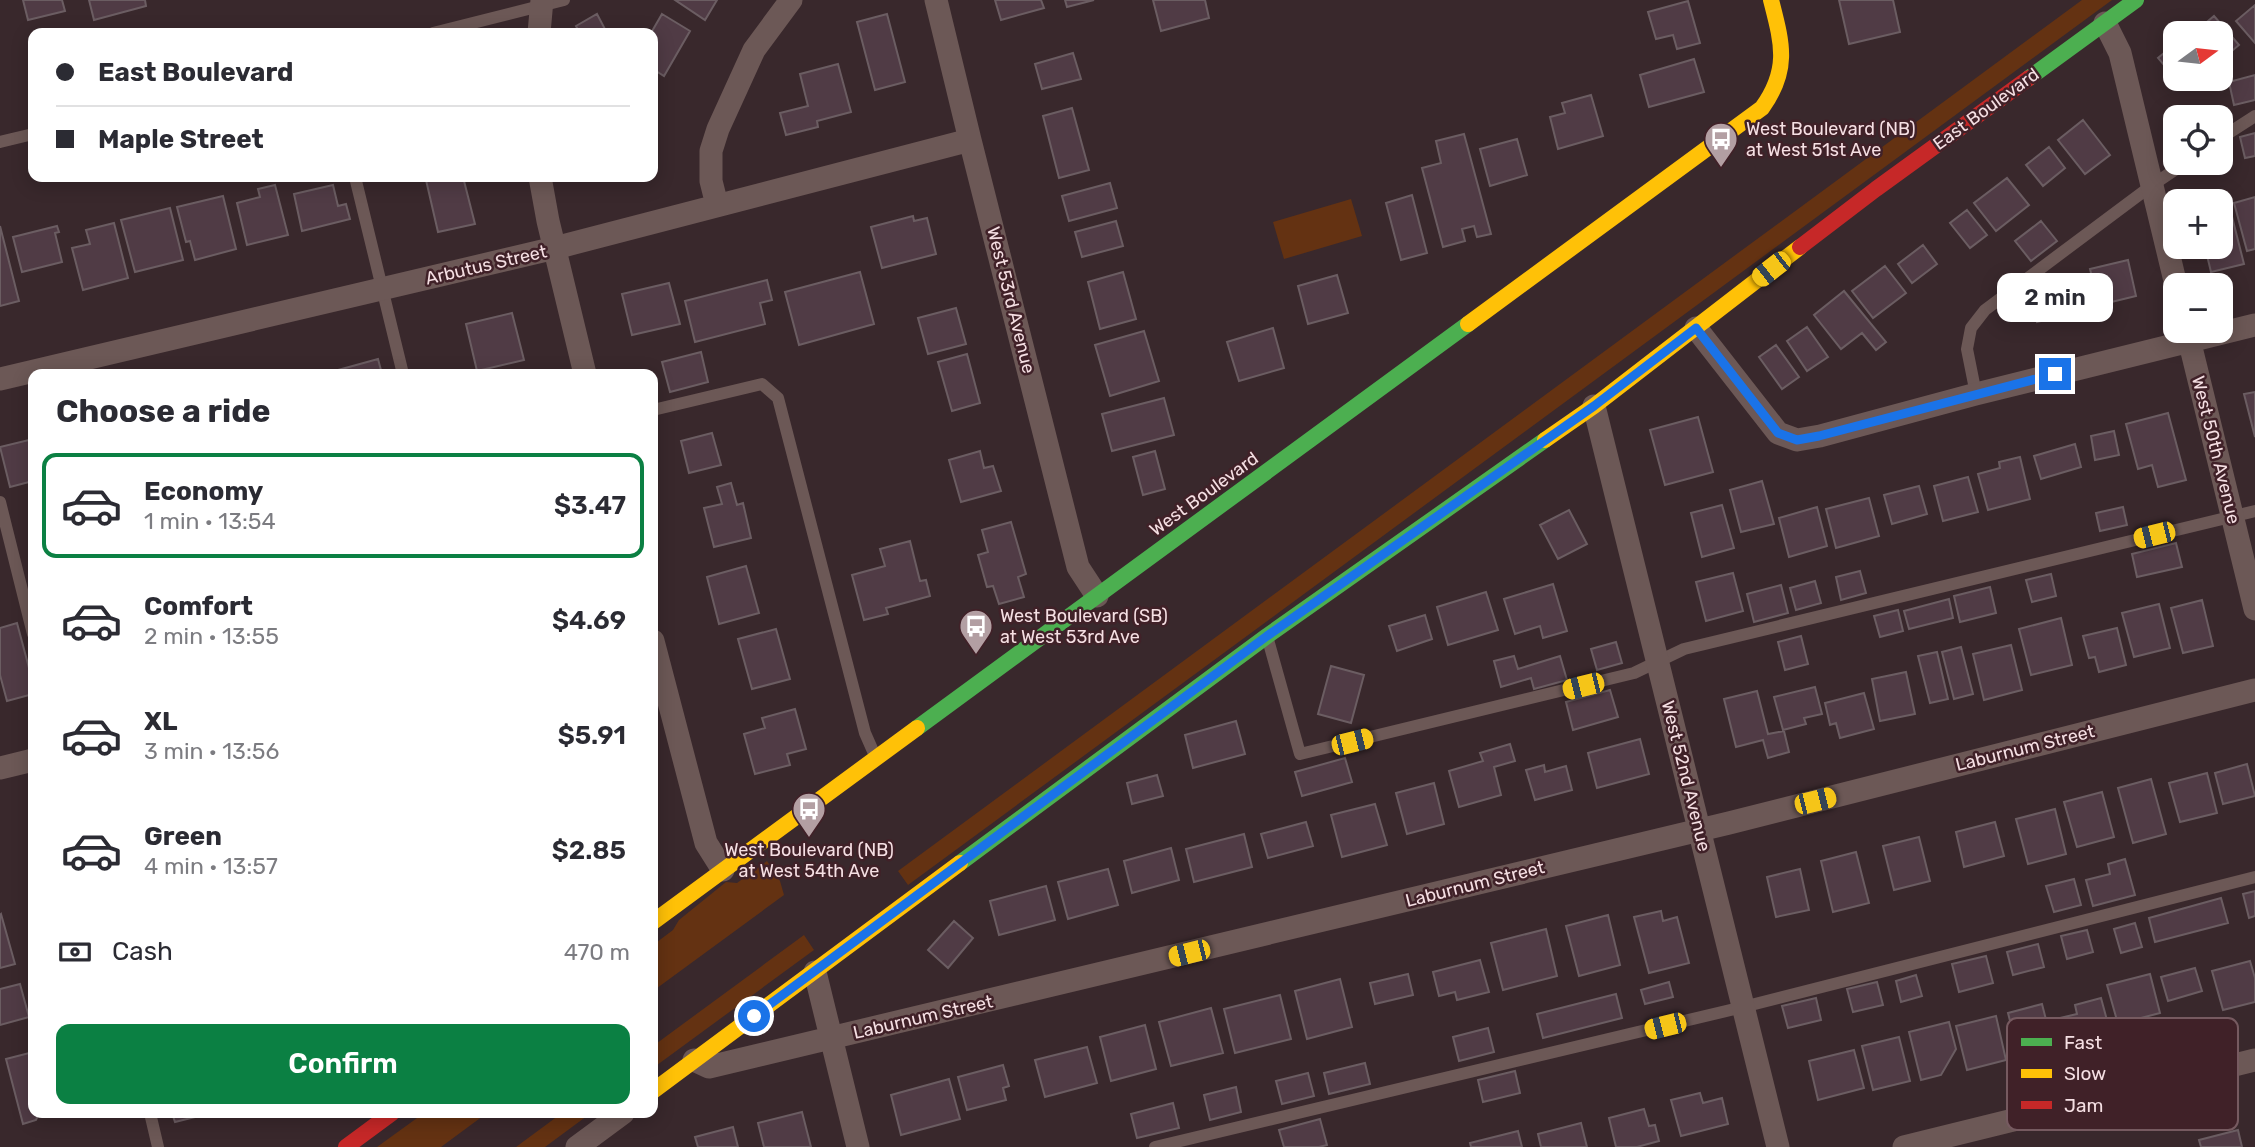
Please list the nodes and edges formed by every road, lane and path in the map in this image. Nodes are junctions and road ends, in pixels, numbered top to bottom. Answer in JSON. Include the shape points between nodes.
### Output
{"nodes":[{"id":1,"x":564,"y":0,"type":"edge"},
{"id":2,"x":791,"y":0,"type":"edge"},
{"id":3,"x":936,"y":0,"type":"edge"},
{"id":4,"x":1771,"y":0,"type":"edge"},
{"id":5,"x":2136,"y":0,"type":"edge"},
{"id":6,"x":542,"y":3,"type":"edge"},
{"id":7,"x":2105,"y":23,"type":"junction"},
{"id":8,"x":451,"y":28,"type":"edge"},
{"id":9,"x":540,"y":28,"type":"edge"},
{"id":10,"x":2255,"y":116,"type":"edge"},
{"id":11,"x":2233,"y":130,"type":"edge"},
{"id":12,"x":28,"y":135,"type":"edge"},
{"id":13,"x":970,"y":140,"type":"junction"},
{"id":14,"x":0,"y":142,"type":"edge"},
{"id":15,"x":2167,"y":175,"type":"edge"},
{"id":16,"x":356,"y":182,"type":"edge"},
{"id":17,"x":541,"y":182,"type":"edge"},
{"id":18,"x":2151,"y":186,"type":"junction"},
{"id":19,"x":716,"y":205,"type":"junction"},
{"id":20,"x":555,"y":248,"type":"junction"},
{"id":21,"x":2173,"y":273,"type":"edge"},
{"id":22,"x":381,"y":290,"type":"junction"},
{"id":23,"x":2255,"y":325,"type":"edge"},
{"id":24,"x":1696,"y":328,"type":"junction"},
{"id":25,"x":2233,"y":329,"type":"edge"},
{"id":26,"x":2163,"y":343,"type":"edge"},
{"id":27,"x":2190,"y":343,"type":"edge"},
{"id":28,"x":43,"y":369,"type":"edge"},
{"id":29,"x":402,"y":369,"type":"edge"},
{"id":30,"x":585,"y":369,"type":"edge"},
{"id":31,"x":28,"y":372,"type":"edge"},
{"id":32,"x":0,"y":379,"type":"edge"},
{"id":33,"x":1976,"y":394,"type":"junction"},
{"id":34,"x":1594,"y":406,"type":"junction"},
{"id":35,"x":658,"y":409,"type":"edge"},
{"id":36,"x":0,"y":502,"type":"edge"},
{"id":37,"x":2255,"y":510,"type":"edge"},
{"id":38,"x":2232,"y":516,"type":"junction"},
{"id":39,"x":28,"y":575,"type":"edge"},
{"id":40,"x":19,"y":577,"type":"junction"},
{"id":41,"x":1097,"y":596,"type":"junction"},
{"id":42,"x":2255,"y":609,"type":"edge"},
{"id":43,"x":28,"y":614,"type":"edge"},
{"id":44,"x":1267,"y":636,"type":"junction"},
{"id":45,"x":658,"y":660,"type":"edge"},
{"id":46,"x":1657,"y":662,"type":"junction"},
{"id":47,"x":2255,"y":690,"type":"edge"},
{"id":48,"x":876,"y":758,"type":"junction"},
{"id":49,"x":28,"y":761,"type":"edge"},
{"id":50,"x":0,"y":768,"type":"edge"},
{"id":51,"x":1699,"y":830,"type":"junction"},
{"id":52,"x":723,"y":870,"type":"junction"},
{"id":53,"x":2255,"y":877,"type":"edge"},
{"id":54,"x":658,"y":918,"type":"edge"},
{"id":55,"x":815,"y":972,"type":"junction"},
{"id":56,"x":1743,"y":1007,"type":"junction"},
{"id":57,"x":832,"y":1039,"type":"junction"},
{"id":58,"x":694,"y":1060,"type":"junction"},
{"id":59,"x":2255,"y":1060,"type":"edge"},
{"id":60,"x":2238,"y":1064,"type":"edge"},
{"id":61,"x":658,"y":1087,"type":"edge"},
{"id":62,"x":151,"y":1118,"type":"edge"},
{"id":63,"x":385,"y":1118,"type":"edge"},
{"id":64,"x":616,"y":1118,"type":"edge"},
{"id":65,"x":2007,"y":1121,"type":"edge"},
{"id":66,"x":158,"y":1147,"type":"edge"},
{"id":67,"x":346,"y":1147,"type":"edge"},
{"id":68,"x":578,"y":1147,"type":"edge"},
{"id":69,"x":858,"y":1147,"type":"edge"},
{"id":70,"x":1155,"y":1147,"type":"edge"},
{"id":71,"x":1777,"y":1147,"type":"edge"},
{"id":72,"x":1904,"y":1147,"type":"edge"}],
"edges":[{"from":1,"to":6,"type":"lane"},
{"from":2,"to":19,"type":"street","via":[[754,50],[718,129],[711,151]]},
{"from":3,"to":13,"type":"street","name":"West 53rd Avenue"},
{"from":4,"to":41,"type":"street","name":"West Boulevard","via":[[1783,59],[1775,92],[1762,107]]},
{"from":5,"to":7,"type":"street","name":"East Boulevard"},
{"from":6,"to":8,"type":"lane"},
{"from":6,"to":9,"type":"street"},
{"from":7,"to":18,"type":"street","via":[[2120,53]]},
{"from":7,"to":24,"type":"street","name":"East Boulevard","via":[[1876,189]]},
{"from":10,"to":11,"type":"lane"},
{"from":12,"to":14,"type":"lane"},
{"from":13,"to":19,"type":"street","name":"Arbutus Street"},
{"from":13,"to":41,"type":"street","name":"West 53rd Avenue","via":[[1079,567]]},
{"from":15,"to":18,"type":"lane"},
{"from":16,"to":22,"type":"lane"},
{"from":17,"to":20,"type":"street"},
{"from":18,"to":21,"type":"street"},
{"from":18,"to":33,"type":"lane","via":[[1985,310],[1972,328],[1966,349]]},
{"from":19,"to":20,"type":"street","name":"Arbutus Street"},
{"from":20,"to":22,"type":"street","name":"Arbutus Street"},
{"from":20,"to":30,"type":"street"},
{"from":22,"to":28,"type":"street","name":"Arbutus Street"},
{"from":22,"to":29,"type":"lane"},
{"from":23,"to":25,"type":"street"},
{"from":24,"to":33,"type":"street","via":[[1778,433],[1797,440]]},
{"from":24,"to":34,"type":"street","name":"East Boulevard"},
{"from":26,"to":33,"type":"street"},
{"from":27,"to":38,"type":"street","name":"West 50th Avenue"},
{"from":31,"to":32,"type":"street","name":"Arbutus Street"},
{"from":34,"to":44,"type":"street","name":"East Boulevard"},
{"from":34,"to":46,"type":"street","name":"West 52nd Avenue"},
{"from":35,"to":48,"type":"lane","via":[[762,384],[778,398],[864,733]]},
{"from":36,"to":40,"type":"lane"},
{"from":37,"to":38,"type":"lane"},
{"from":38,"to":42,"type":"street","name":"West 50th Avenue"},
{"from":38,"to":46,"type":"lane","via":[[1684,649]]},
{"from":39,"to":40,"type":"lane"},
{"from":40,"to":43,"type":"lane"},
{"from":41,"to":48,"type":"street","name":"West Boulevard"},
{"from":44,"to":46,"type":"lane","via":[[1300,754],[1634,673]]},
{"from":44,"to":55,"type":"street","name":"East Boulevard"},
{"from":45,"to":52,"type":"street","via":[[706,842]]},
{"from":46,"to":51,"type":"street","name":"West 52nd Avenue"},
{"from":47,"to":51,"type":"street","name":"Laburnum Street"},
{"from":48,"to":52,"type":"street","name":"West Boulevard"},
{"from":49,"to":50,"type":"street"},
{"from":51,"to":56,"type":"street","name":"West 52nd Avenue"},
{"from":51,"to":57,"type":"street","name":"Laburnum Street"},
{"from":52,"to":54,"type":"street","name":"West Boulevard"},
{"from":53,"to":56,"type":"lane"},
{"from":55,"to":57,"type":"street"},
{"from":55,"to":58,"type":"street","name":"East Boulevard"},
{"from":56,"to":70,"type":"lane"},
{"from":56,"to":71,"type":"street","name":"West 52nd Avenue"},
{"from":57,"to":58,"type":"street","name":"Laburnum Street","via":[[709,1068]]},
{"from":57,"to":69,"type":"street"},
{"from":58,"to":61,"type":"street","name":"East Boulevard"},
{"from":59,"to":60,"type":"street"},
{"from":62,"to":66,"type":"lane"},
{"from":63,"to":67,"type":"street"},
{"from":64,"to":68,"type":"street"},
{"from":65,"to":72,"type":"street"}]}
